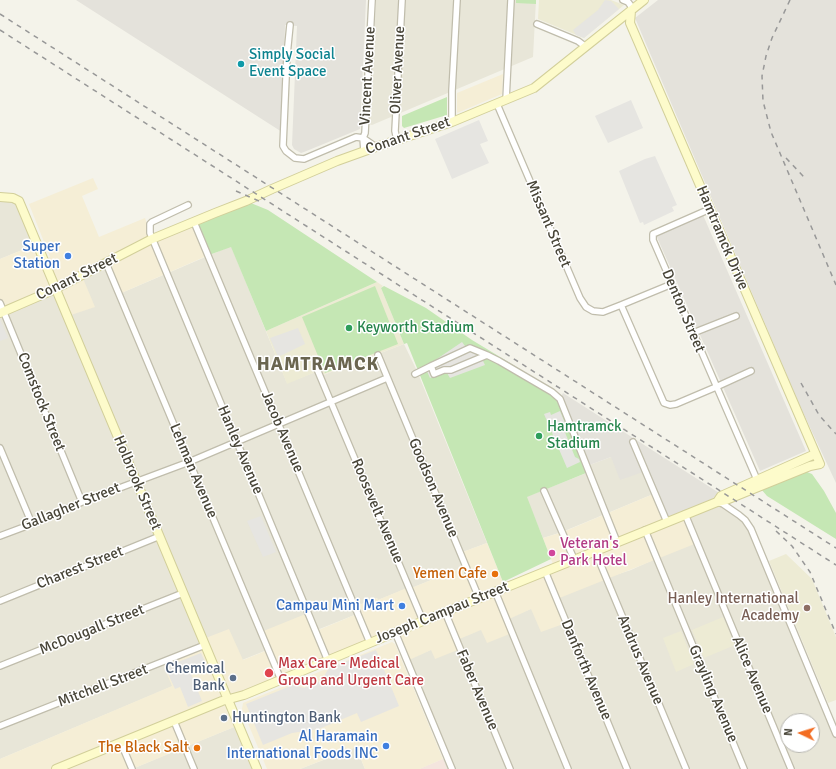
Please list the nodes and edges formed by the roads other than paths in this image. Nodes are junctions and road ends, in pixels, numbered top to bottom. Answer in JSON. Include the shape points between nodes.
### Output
{"nodes":[{"id":1,"x":372,"y":0,"type":"edge"},
{"id":2,"x":402,"y":0,"type":"edge"},
{"id":3,"x":457,"y":0,"type":"edge"},
{"id":4,"x":511,"y":0,"type":"edge"},
{"id":5,"x":623,"y":0,"type":"edge"},
{"id":6,"x":644,"y":0,"type":"edge"},
{"id":7,"x":631,"y":11,"type":"junction"},
{"id":8,"x":537,"y":24,"type":"dead end"},
{"id":9,"x":290,"y":25,"type":"dead end"},
{"id":10,"x":586,"y":47,"type":"junction"},
{"id":11,"x":506,"y":100,"type":"junction"},
{"id":12,"x":497,"y":104,"type":"junction"},
{"id":13,"x":452,"y":122,"type":"junction"},
{"id":14,"x":363,"y":138,"type":"junction"},
{"id":15,"x":397,"y":140,"type":"junction"},
{"id":16,"x":376,"y":147,"type":"junction"},
{"id":17,"x":364,"y":151,"type":"junction"},
{"id":18,"x":0,"y":197,"type":"edge"},
{"id":19,"x":188,"y":205,"type":"dead end"},
{"id":20,"x":710,"y":209,"type":"junction"},
{"id":21,"x":194,"y":222,"type":"junction"},
{"id":22,"x":152,"y":239,"type":"junction"},
{"id":23,"x":106,"y":263,"type":"junction"},
{"id":24,"x":672,"y":284,"type":"junction"},
{"id":25,"x":56,"y":289,"type":"junction"},
{"id":26,"x":0,"y":303,"type":"edge"},
{"id":27,"x":621,"y":305,"type":"junction"},
{"id":28,"x":2,"y":312,"type":"edge"},
{"id":29,"x":736,"y":316,"type":"dead end"},
{"id":30,"x":693,"y":333,"type":"junction"},
{"id":31,"x":378,"y":355,"type":"dead end"},
{"id":32,"x":486,"y":355,"type":"junction"},
{"id":33,"x":431,"y":366,"type":"junction"},
{"id":34,"x":317,"y":369,"type":"dead end"},
{"id":35,"x":751,"y":371,"type":"dead end"},
{"id":36,"x":414,"y":374,"type":"dead end"},
{"id":37,"x":387,"y":378,"type":"junction"},
{"id":38,"x":716,"y":387,"type":"junction"},
{"id":39,"x":331,"y":401,"type":"junction"},
{"id":40,"x":279,"y":424,"type":"junction"},
{"id":41,"x":237,"y":442,"type":"junction"},
{"id":42,"x":633,"y":442,"type":"dead end"},
{"id":43,"x":0,"y":448,"type":"edge"},
{"id":44,"x":815,"y":454,"type":"junction"},
{"id":45,"x":189,"y":462,"type":"junction"},
{"id":46,"x":820,"y":464,"type":"joint"},
{"id":47,"x":136,"y":481,"type":"junction"},
{"id":48,"x":759,"y":483,"type":"junction"},
{"id":49,"x":544,"y":491,"type":"dead end"},
{"id":50,"x":82,"y":502,"type":"junction"},
{"id":51,"x":717,"y":502,"type":"junction"},
{"id":52,"x":685,"y":514,"type":"junction"},
{"id":53,"x":667,"y":522,"type":"junction"},
{"id":54,"x":32,"y":524,"type":"junction"},
{"id":55,"x":645,"y":530,"type":"junction"},
{"id":56,"x":0,"y":536,"type":"edge"},
{"id":57,"x":160,"y":536,"type":"junction"},
{"id":58,"x":617,"y":542,"type":"junction"},
{"id":59,"x":595,"y":551,"type":"junction"},
{"id":60,"x":574,"y":559,"type":"junction"},
{"id":61,"x":545,"y":571,"type":"junction"},
{"id":62,"x":495,"y":591,"type":"junction"},
{"id":63,"x":183,"y":592,"type":"junction"},
{"id":64,"x":479,"y":598,"type":"junction"},
{"id":65,"x":0,"y":600,"type":"edge"},
{"id":66,"x":445,"y":612,"type":"junction"},
{"id":67,"x":423,"y":621,"type":"junction"},
{"id":68,"x":395,"y":632,"type":"junction"},
{"id":69,"x":370,"y":643,"type":"junction"},
{"id":70,"x":205,"y":645,"type":"junction"},
{"id":71,"x":328,"y":660,"type":"junction"},
{"id":72,"x":0,"y":666,"type":"edge"},
{"id":73,"x":281,"y":680,"type":"junction"},
{"id":74,"x":228,"y":699,"type":"junction"},
{"id":75,"x":174,"y":721,"type":"junction"},
{"id":76,"x":0,"y":726,"type":"edge"},
{"id":77,"x":836,"y":734,"type":"edge"},
{"id":78,"x":121,"y":743,"type":"junction"},
{"id":79,"x":71,"y":766,"type":"edge"},
{"id":80,"x":56,"y":769,"type":"edge"},
{"id":81,"x":132,"y":769,"type":"edge"},
{"id":82,"x":194,"y":769,"type":"edge"},
{"id":83,"x":257,"y":769,"type":"edge"},
{"id":84,"x":452,"y":769,"type":"edge"},
{"id":85,"x":510,"y":769,"type":"edge"},
{"id":86,"x":568,"y":769,"type":"edge"},
{"id":87,"x":627,"y":769,"type":"edge"},
{"id":88,"x":686,"y":769,"type":"edge"},
{"id":89,"x":744,"y":769,"type":"edge"},
{"id":90,"x":791,"y":769,"type":"edge"}],
"edges":[{"from":1,"to":14,"type":"street","name":"Vincent Avenue"},
{"from":2,"to":15,"type":"street","name":"Oliver Avenue"},
{"from":3,"to":13,"type":"street"},
{"from":4,"to":11,"type":"street"},
{"from":5,"to":7,"type":"street","via":[[628,2]]},
{"from":6,"to":7,"type":"street","name":"Conant Street"},
{"from":7,"to":10,"type":"street","name":"Conant Street"},
{"from":7,"to":20,"type":"street","name":"Hamtramck Drive","via":[[630,23]]},
{"from":8,"to":10,"type":"street","via":[[578,41]]},
{"from":9,"to":14,"type":"street","via":[[283,146],[286,151],[295,158],[304,159],[356,137]]},
{"from":10,"to":11,"type":"street","name":"Conant Street","via":[[534,88]]},
{"from":11,"to":12,"type":"street","name":"Conant Street"},
{"from":12,"to":13,"type":"street","name":"Conant Street"},
{"from":12,"to":27,"type":"street","name":"Missant Street","via":[[580,298],[586,307],[593,311],[603,312]]},
{"from":13,"to":15,"type":"street","name":"Conant Street"},
{"from":14,"to":16,"type":"street"},
{"from":14,"to":17,"type":"street","name":"Vincent Avenue"},
{"from":15,"to":16,"type":"street","name":"Conant Street"},
{"from":16,"to":17,"type":"street","name":"Conant Street"},
{"from":17,"to":21,"type":"street","name":"Conant Street"},
{"from":18,"to":25,"type":"street","name":"Holbrook Street","via":[[19,201]]},
{"from":19,"to":22,"type":"street","via":[[152,222]]},
{"from":20,"to":24,"type":"street","name":"Denton Street","via":[[653,234],[653,240]]},
{"from":20,"to":44,"type":"street","name":"Hamtramck Drive"},
{"from":21,"to":22,"type":"street","name":"Conant Street"},
{"from":21,"to":40,"type":"street","name":"Jacob Avenue"},
{"from":22,"to":23,"type":"street","name":"Conant Street"},
{"from":22,"to":41,"type":"street","name":"Hanley Avenue"},
{"from":23,"to":25,"type":"street","name":"Conant Street"},
{"from":23,"to":45,"type":"street","name":"Lehman Avenue"},
{"from":24,"to":27,"type":"street"},
{"from":24,"to":30,"type":"street","name":"Denton Street"},
{"from":25,"to":28,"type":"street","name":"Conant Street"},
{"from":25,"to":47,"type":"street","name":"Holbrook Street"},
{"from":26,"to":28,"type":"street","name":"Comstock Street"},
{"from":27,"to":38,"type":"street","via":[[664,403],[676,404]]},
{"from":28,"to":50,"type":"street","name":"Comstock Street"},
{"from":29,"to":30,"type":"street"},
{"from":30,"to":38,"type":"street","name":"Denton Street"},
{"from":31,"to":37,"type":"street","name":"Goodson Avenue"},
{"from":32,"to":33,"type":"street","via":[[470,348]]},
{"from":32,"to":33,"type":"street","via":[[451,370],[434,374]]},
{"from":32,"to":58,"type":"street","via":[[560,399]]},
{"from":33,"to":36,"type":"street"},
{"from":34,"to":39,"type":"street","name":"Roosevelt Avenue"},
{"from":35,"to":38,"type":"street"},
{"from":37,"to":39,"type":"street","name":"Gallagher Street"},
{"from":37,"to":64,"type":"street","name":"Goodson Avenue"},
{"from":38,"to":48,"type":"street","name":"Denton Street"},
{"from":39,"to":40,"type":"street","name":"Gallagher Street"},
{"from":39,"to":67,"type":"street","name":"Roosevelt Avenue"},
{"from":40,"to":41,"type":"street","name":"Gallagher Street"},
{"from":40,"to":69,"type":"street","name":"Jacob Avenue"},
{"from":41,"to":45,"type":"street","name":"Gallagher Street"},
{"from":41,"to":71,"type":"street","name":"Hanley Avenue"},
{"from":42,"to":53,"type":"street"},
{"from":43,"to":54,"type":"street"},
{"from":44,"to":46,"type":"street","name":"Hamtramck Drive"},
{"from":44,"to":48,"type":"street","name":"Joseph Campau Street"},
{"from":45,"to":47,"type":"street","name":"Gallagher Street"},
{"from":45,"to":73,"type":"street","name":"Lehman Avenue"},
{"from":46,"to":48,"type":"street","name":"Joseph Campau Street"},
{"from":47,"to":50,"type":"street","name":"Gallagher Street"},
{"from":47,"to":57,"type":"street","name":"Holbrook Street"},
{"from":48,"to":51,"type":"street","name":"Joseph Campau Street","via":[[721,496]]},
{"from":49,"to":60,"type":"street"},
{"from":50,"to":54,"type":"street","name":"Gallagher Street"},
{"from":51,"to":52,"type":"street","name":"Joseph Campau Street"},
{"from":51,"to":77,"type":"street","via":[[739,515],[751,529]]},
{"from":52,"to":53,"type":"street","name":"Joseph Campau Street"},
{"from":52,"to":90,"type":"street","name":"Alice Avenue"},
{"from":53,"to":55,"type":"street","name":"Joseph Campau Street"},
{"from":54,"to":56,"type":"street","name":"Gallagher Street"},
{"from":55,"to":58,"type":"street","name":"Joseph Campau Street"},
{"from":55,"to":89,"type":"street","name":"Grayling Avenue"},
{"from":57,"to":63,"type":"street","name":"Holbrook Street"},
{"from":57,"to":65,"type":"street","name":"Charest Street"},
{"from":58,"to":59,"type":"street","name":"Joseph Campau Street"},
{"from":59,"to":60,"type":"street","name":"Joseph Campau Street"},
{"from":59,"to":88,"type":"street","name":"Andrus Avenue"},
{"from":60,"to":61,"type":"street","name":"Joseph Campau Street"},
{"from":61,"to":62,"type":"street","name":"Joseph Campau Street"},
{"from":61,"to":87,"type":"street","name":"Danforth Avenue"},
{"from":62,"to":64,"type":"street","name":"Joseph Campau Street"},
{"from":62,"to":86,"type":"street"},
{"from":63,"to":70,"type":"street","name":"Holbrook Street"},
{"from":63,"to":72,"type":"street","name":"McDougall Street"},
{"from":64,"to":66,"type":"street","name":"Joseph Campau Street"},
{"from":66,"to":67,"type":"street","name":"Joseph Campau Street"},
{"from":66,"to":85,"type":"street","name":"Faber Avenue"},
{"from":67,"to":68,"type":"street","name":"Joseph Campau Street"},
{"from":68,"to":69,"type":"street","name":"Joseph Campau Street"},
{"from":68,"to":84,"type":"street"},
{"from":69,"to":71,"type":"street","name":"Joseph Campau Street"},
{"from":70,"to":74,"type":"street","name":"Holbrook Street"},
{"from":70,"to":76,"type":"street","name":"Mitchell Street"},
{"from":71,"to":73,"type":"street","name":"Joseph Campau Street"},
{"from":73,"to":74,"type":"street","name":"Joseph Campau Street"},
{"from":74,"to":75,"type":"street","name":"Joseph Campau Street"},
{"from":74,"to":83,"type":"street","name":"Holbrook Street"},
{"from":75,"to":78,"type":"street","name":"Joseph Campau Street"},
{"from":75,"to":82,"type":"street"},
{"from":78,"to":79,"type":"street","name":"Joseph Campau Street"},
{"from":78,"to":81,"type":"street"},
{"from":79,"to":80,"type":"street","name":"Joseph Campau Street"}]}
